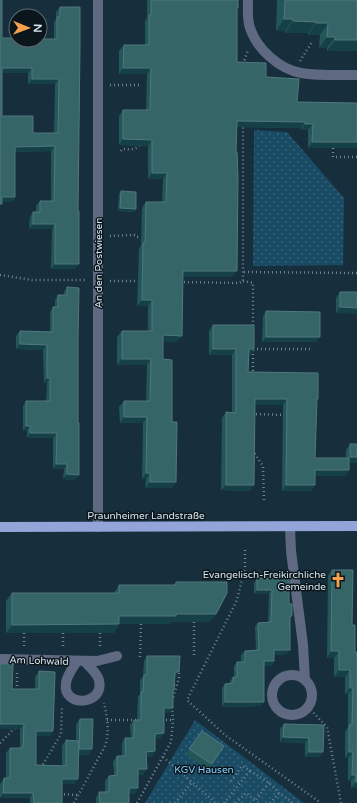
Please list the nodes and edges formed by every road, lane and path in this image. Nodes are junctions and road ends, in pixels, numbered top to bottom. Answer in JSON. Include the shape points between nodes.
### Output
{"nodes":[{"id":1,"x":98,"y":0,"type":"edge"},
{"id":2,"x":248,"y":0,"type":"edge"},
{"id":3,"x":254,"y":37,"type":"junction"},
{"id":4,"x":312,"y":42,"type":"dead end"},
{"id":5,"x":299,"y":63,"type":"dead end"},
{"id":6,"x":243,"y":71,"type":"edge"},
{"id":7,"x":357,"y":75,"type":"edge"},
{"id":8,"x":107,"y":85,"type":"dead end"},
{"id":9,"x":141,"y":85,"type":"dead end"},
{"id":10,"x":243,"y":122,"type":"edge"},
{"id":11,"x":143,"y":141,"type":"edge"},
{"id":12,"x":333,"y":148,"type":"edge"},
{"id":13,"x":121,"y":151,"type":"dead end"},
{"id":14,"x":357,"y":157,"type":"edge"},
{"id":15,"x":107,"y":236,"type":"dead end"},
{"id":16,"x":140,"y":237,"type":"dead end"},
{"id":17,"x":243,"y":272,"type":"junction"},
{"id":18,"x":357,"y":273,"type":"edge"},
{"id":19,"x":0,"y":275,"type":"edge"},
{"id":20,"x":98,"y":280,"type":"junction"},
{"id":21,"x":146,"y":281,"type":"edge"},
{"id":22,"x":243,"y":281,"type":"junction"},
{"id":23,"x":177,"y":282,"type":"edge"},
{"id":24,"x":253,"y":331,"type":"edge"},
{"id":25,"x":253,"y":342,"type":"edge"},
{"id":26,"x":253,"y":349,"type":"junction"},
{"id":27,"x":311,"y":349,"type":"dead end"},
{"id":28,"x":253,"y":378,"type":"edge"},
{"id":29,"x":252,"y":407,"type":"edge"},
{"id":30,"x":287,"y":414,"type":"edge"},
{"id":31,"x":253,"y":444,"type":"edge"},
{"id":32,"x":264,"y":500,"type":"dead end"},
{"id":33,"x":357,"y":526,"type":"edge"},
{"id":34,"x":0,"y":527,"type":"edge"},
{"id":35,"x":98,"y":527,"type":"junction"},
{"id":36,"x":290,"y":527,"type":"junction"},
{"id":37,"x":245,"y":550,"type":"dead end"},
{"id":38,"x":194,"y":622,"type":"edge"},
{"id":39,"x":140,"y":624,"type":"edge"},
{"id":40,"x":117,"y":656,"type":"dead end"},
{"id":41,"x":140,"y":657,"type":"dead end"},
{"id":42,"x":194,"y":657,"type":"dead end"},
{"id":43,"x":0,"y":659,"type":"edge"},
{"id":44,"x":17,"y":659,"type":"junction"},
{"id":45,"x":81,"y":661,"type":"junction"},
{"id":46,"x":179,"y":664,"type":"edge"},
{"id":47,"x":305,"y":680,"type":"junction"},
{"id":48,"x":98,"y":692,"type":"junction"},
{"id":49,"x":68,"y":693,"type":"junction"},
{"id":50,"x":16,"y":697,"type":"edge"},
{"id":51,"x":308,"y":707,"type":"junction"},
{"id":52,"x":107,"y":720,"type":"junction"},
{"id":53,"x":144,"y":720,"type":"edge"},
{"id":54,"x":158,"y":720,"type":"edge"},
{"id":55,"x":173,"y":720,"type":"junction"},
{"id":56,"x":16,"y":727,"type":"edge"},
{"id":57,"x":0,"y":743,"type":"edge"},
{"id":58,"x":163,"y":757,"type":"junction"},
{"id":59,"x":40,"y":770,"type":"edge"},
{"id":60,"x":251,"y":771,"type":"junction"},
{"id":61,"x":231,"y":781,"type":"dead end"},
{"id":62,"x":192,"y":782,"type":"junction"},
{"id":63,"x":269,"y":783,"type":"junction"},
{"id":64,"x":279,"y":793,"type":"junction"},
{"id":65,"x":57,"y":794,"type":"edge"},
{"id":66,"x":78,"y":795,"type":"junction"},
{"id":67,"x":74,"y":803,"type":"edge"},
{"id":68,"x":137,"y":803,"type":"edge"},
{"id":69,"x":175,"y":803,"type":"edge"},
{"id":70,"x":215,"y":803,"type":"edge"},
{"id":71,"x":224,"y":803,"type":"edge"},
{"id":72,"x":236,"y":803,"type":"edge"},
{"id":73,"x":270,"y":803,"type":"edge"},
{"id":74,"x":293,"y":803,"type":"edge"},
{"id":75,"x":321,"y":803,"type":"edge"},
{"id":76,"x":341,"y":803,"type":"edge"}],
"edges":[{"from":1,"to":20,"type":"street","name":"An den Postwiesen"},
{"from":2,"to":3,"type":"street","via":[[248,17]]},
{"from":3,"to":6,"type":"path","via":[[243,63]]},
{"from":3,"to":7,"type":"street","via":[[269,57],[300,73]]},
{"from":4,"to":5,"type":"path"},
{"from":8,"to":9,"type":"path"},
{"from":10,"to":17,"type":"path"},
{"from":11,"to":13,"type":"path","via":[[134,150]]},
{"from":12,"to":14,"type":"path","via":[[333,157]]},
{"from":15,"to":16,"type":"path"},
{"from":17,"to":18,"type":"path"},
{"from":17,"to":22,"type":"path"},
{"from":19,"to":20,"type":"path","via":[[32,280]]},
{"from":20,"to":21,"type":"path"},
{"from":20,"to":35,"type":"street","name":"An den Postwiesen"},
{"from":22,"to":23,"type":"path"},
{"from":22,"to":24,"type":"path","via":[[253,283]]},
{"from":25,"to":26,"type":"path"},
{"from":26,"to":27,"type":"path"},
{"from":26,"to":28,"type":"path"},
{"from":29,"to":30,"type":"path","via":[[252,414]]},
{"from":31,"to":32,"type":"path","via":[[253,451],[264,466]]},
{"from":33,"to":36,"type":"main road","name":"Praunheimer Landstraße"},
{"from":34,"to":35,"type":"main road","name":"Praunheimer Landstraße"},
{"from":35,"to":36,"type":"main road","name":"Praunheimer Landstraße"},
{"from":36,"to":47,"type":"street"},
{"from":37,"to":75,"type":"path","via":[[245,568],[237,600],[187,700],[225,735]]},
{"from":38,"to":42,"type":"path"},
{"from":39,"to":41,"type":"path"},
{"from":40,"to":45,"type":"street","name":"Am Lohwald","via":[[96,661]]},
{"from":43,"to":44,"type":"street","name":"Am Lohwald"},
{"from":44,"to":45,"type":"street","name":"Am Lohwald"},
{"from":44,"to":50,"type":"path"},
{"from":45,"to":48,"type":"street","via":[[97,675]]},
{"from":45,"to":49,"type":"street","name":"Am Lohwald","via":[[67,677],[65,685]]},
{"from":46,"to":55,"type":"path","via":[[179,678],[172,700]]},
{"from":47,"to":51,"type":"street","via":[[312,695]]},
{"from":47,"to":51,"type":"street","via":[[298,676],[284,676],[274,685],[271,699],[278,711],[284,715],[298,715]]},
{"from":48,"to":49,"type":"street","via":[[83,702],[74,699]]},
{"from":48,"to":52,"type":"path","via":[[104,701]]},
{"from":49,"to":59,"type":"path","via":[[62,706],[60,734]]},
{"from":51,"to":76,"type":"path","via":[[327,727]]},
{"from":52,"to":53,"type":"path"},
{"from":52,"to":66,"type":"path","via":[[105,746]]},
{"from":54,"to":55,"type":"path"},
{"from":55,"to":58,"type":"path","via":[[171,742]]},
{"from":56,"to":57,"type":"path"},
{"from":58,"to":62,"type":"path"},
{"from":58,"to":68,"type":"path"},
{"from":60,"to":61,"type":"path","via":[[242,766]]},
{"from":60,"to":63,"type":"path"},
{"from":60,"to":71,"type":"path"},
{"from":62,"to":69,"type":"path"},
{"from":62,"to":70,"type":"path"},
{"from":63,"to":64,"type":"path"},
{"from":63,"to":72,"type":"path","via":[[255,801],[246,793]]},
{"from":64,"to":73,"type":"path"},
{"from":64,"to":74,"type":"path"},
{"from":65,"to":66,"type":"path"},
{"from":66,"to":67,"type":"path"}]}
